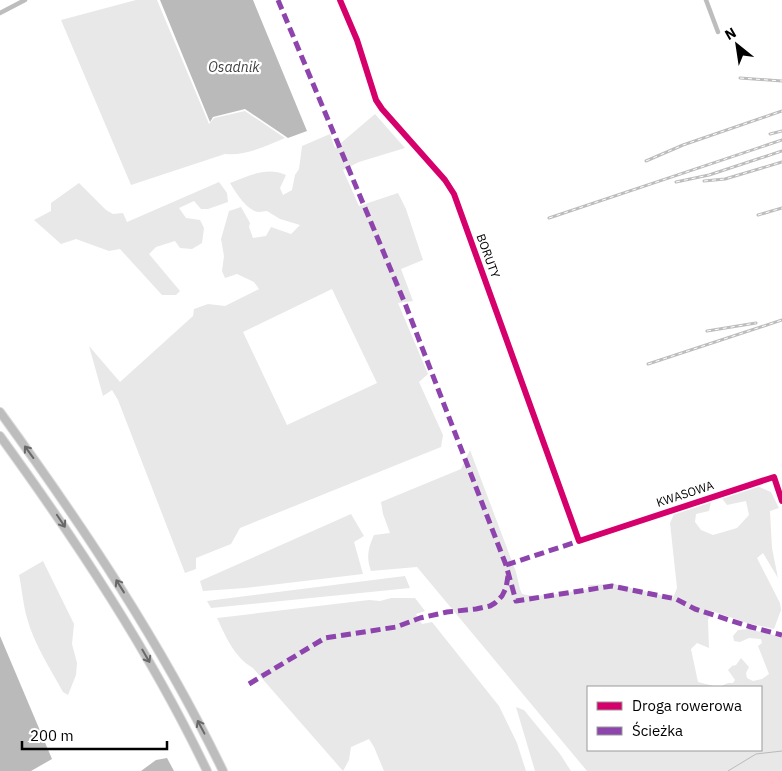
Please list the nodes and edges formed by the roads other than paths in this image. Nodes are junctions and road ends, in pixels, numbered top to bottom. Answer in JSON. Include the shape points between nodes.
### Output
{"nodes":[{"id":1,"x":25,"y":0,"type":"edge"},
{"id":2,"x":340,"y":0,"type":"edge"},
{"id":3,"x":706,"y":0,"type":"edge"},
{"id":4,"x":0,"y":13,"type":"edge"},
{"id":5,"x":718,"y":32,"type":"dead end"},
{"id":6,"x":0,"y":412,"type":"edge"},
{"id":7,"x":0,"y":436,"type":"edge"},
{"id":8,"x":0,"y":443,"type":"edge"},
{"id":9,"x":32,"y":481,"type":"junction"},
{"id":10,"x":782,"y":501,"type":"edge"},
{"id":11,"x":579,"y":541,"type":"joint"},
{"id":12,"x":207,"y":771,"type":"edge"},
{"id":13,"x":223,"y":771,"type":"edge"}],
"edges":[{"from":1,"to":4,"type":"street"},
{"from":2,"to":11,"type":"street","name":"BORUTY","via":[[376,100],[454,194]]},
{"from":3,"to":5,"type":"street"},
{"from":13,"to":6,"type":"highway","one_way":true,"via":[[160,651],[84,531]]},
{"from":7,"to":9,"type":"highway"},
{"from":8,"to":9,"type":"highway"},
{"from":9,"to":12,"type":"highway","one_way":true,"via":[[86,558],[126,623]]},
{"from":10,"to":11,"type":"street","name":"KWASOWA","via":[[774,477]]}]}
